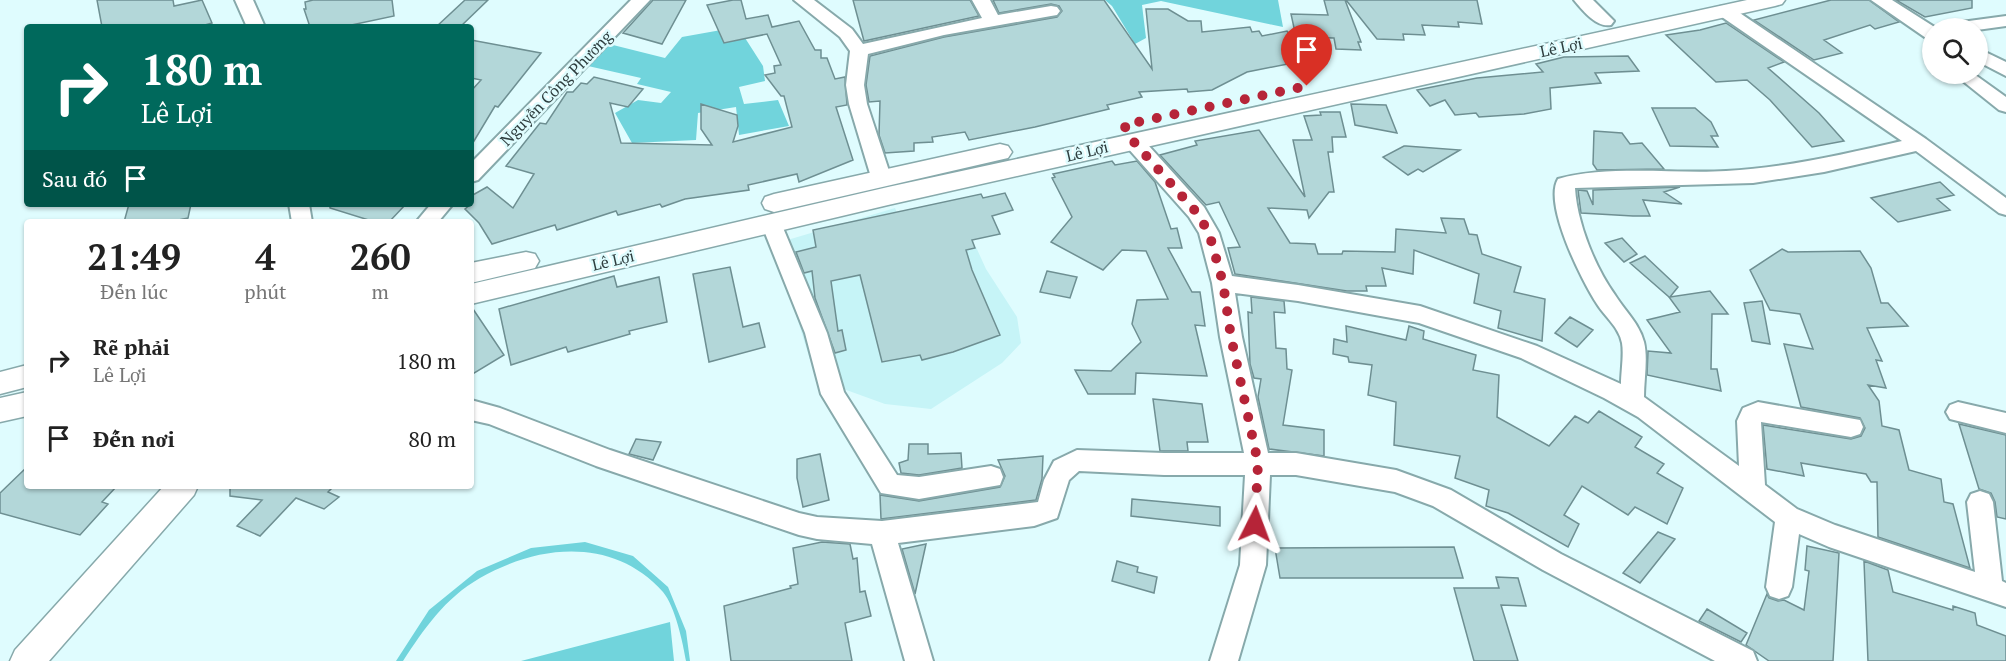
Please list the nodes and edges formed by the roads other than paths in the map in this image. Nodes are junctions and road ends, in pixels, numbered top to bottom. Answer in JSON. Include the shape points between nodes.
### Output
{"nodes":[{"id":1,"x":244,"y":0,"type":"edge"},
{"id":2,"x":641,"y":0,"type":"edge"},
{"id":3,"x":803,"y":0,"type":"edge"},
{"id":4,"x":981,"y":0,"type":"edge"},
{"id":5,"x":1583,"y":0,"type":"edge"},
{"id":6,"x":1775,"y":0,"type":"edge"},
{"id":7,"x":1880,"y":0,"type":"edge"},
{"id":8,"x":1715,"y":5,"type":"edge"},
{"id":9,"x":1051,"y":11,"type":"dead end"},
{"id":10,"x":2006,"y":21,"type":"edge"},
{"id":11,"x":993,"y":22,"type":"junction"},
{"id":12,"x":1988,"y":23,"type":"edge"},
{"id":13,"x":255,"y":24,"type":"edge"},
{"id":14,"x":1612,"y":28,"type":"junction"},
{"id":15,"x":1922,"y":28,"type":"edge"},
{"id":16,"x":859,"y":51,"type":"junction"},
{"id":17,"x":1988,"y":60,"type":"edge"},
{"id":18,"x":2006,"y":70,"type":"edge"},
{"id":19,"x":1976,"y":84,"type":"edge"},
{"id":20,"x":2006,"y":106,"type":"edge"},
{"id":21,"x":1128,"y":133,"type":"junction"},
{"id":22,"x":1919,"y":144,"type":"junction"},
{"id":23,"x":474,"y":172,"type":"edge"},
{"id":24,"x":885,"y":187,"type":"junction"},
{"id":25,"x":440,"y":207,"type":"edge"},
{"id":26,"x":2006,"y":208,"type":"edge"},
{"id":27,"x":429,"y":219,"type":"edge"},
{"id":28,"x":771,"y":223,"type":"junction"},
{"id":29,"x":474,"y":272,"type":"edge"},
{"id":30,"x":1223,"y":283,"type":"junction"},
{"id":31,"x":474,"y":293,"type":"edge"},
{"id":32,"x":24,"y":377,"type":"edge"},
{"id":33,"x":0,"y":383,"type":"edge"},
{"id":34,"x":1632,"y":403,"type":"junction"},
{"id":35,"x":24,"y":405,"type":"edge"},
{"id":36,"x":0,"y":410,"type":"edge"},
{"id":37,"x":474,"y":411,"type":"edge"},
{"id":38,"x":1958,"y":412,"type":"dead end"},
{"id":39,"x":2006,"y":423,"type":"edge"},
{"id":40,"x":1851,"y":427,"type":"dead end"},
{"id":41,"x":1258,"y":463,"type":"junction"},
{"id":42,"x":992,"y":477,"type":"dead end"},
{"id":43,"x":180,"y":489,"type":"edge"},
{"id":44,"x":1753,"y":490,"type":"junction"},
{"id":45,"x":1980,"y":502,"type":"dead end"},
{"id":46,"x":1788,"y":517,"type":"junction"},
{"id":47,"x":882,"y":533,"type":"junction"},
{"id":48,"x":1779,"y":587,"type":"dead end"},
{"id":49,"x":1998,"y":593,"type":"edge"},
{"id":50,"x":27,"y":661,"type":"edge"},
{"id":51,"x":920,"y":661,"type":"edge"},
{"id":52,"x":1224,"y":661,"type":"edge"},
{"id":53,"x":1743,"y":661,"type":"edge"}],
"edges":[{"from":1,"to":13,"type":"street"},
{"from":2,"to":23,"type":"street","name":"Nguyễn Công Phương"},
{"from":3,"to":16,"type":"street","via":[[846,33]]},
{"from":4,"to":11,"type":"street"},
{"from":5,"to":14,"type":"street"},
{"from":6,"to":8,"type":"main road","name":"Lê Lợi"},
{"from":7,"to":15,"type":"street"},
{"from":8,"to":14,"type":"main road","name":"Lê Lợi"},
{"from":8,"to":22,"type":"street"},
{"from":9,"to":11,"type":"street"},
{"from":10,"to":12,"type":"street"},
{"from":11,"to":16,"type":"street"},
{"from":14,"to":21,"type":"main road","name":"Lê Lợi"},
{"from":16,"to":24,"type":"street","via":[[856,94]]},
{"from":17,"to":18,"type":"street"},
{"from":19,"to":20,"type":"street"},
{"from":21,"to":24,"type":"main road","name":"Lê Lợi"},
{"from":21,"to":30,"type":"street","via":[[1197,213],[1209,233]]},
{"from":22,"to":26,"type":"street"},
{"from":22,"to":34,"type":"street","via":[[1821,165],[1728,178],[1581,180],[1565,184],[1566,205],[1578,245],[1633,343]]},
{"from":24,"to":28,"type":"main road","name":"Lê Lợi"},
{"from":24,"to":29,"type":"main road","name":"Lê Lợi"},
{"from":25,"to":27,"type":"street"},
{"from":28,"to":31,"type":"main road","name":"Lê Lợi"},
{"from":28,"to":42,"type":"street","via":[[816,333],[833,394],[890,484],[919,488]]},
{"from":30,"to":34,"type":"street","via":[[1420,315],[1529,352]]},
{"from":30,"to":41,"type":"street"},
{"from":32,"to":33,"type":"main road"},
{"from":34,"to":44,"type":"street"},
{"from":35,"to":36,"type":"main road"},
{"from":37,"to":47,"type":"street","via":[[799,524]]},
{"from":38,"to":39,"type":"street"},
{"from":40,"to":44,"type":"street","via":[[1758,412],[1751,416]]},
{"from":41,"to":47,"type":"street","via":[[1077,460],[1059,471],[1048,510],[1034,515]]},
{"from":41,"to":52,"type":"street","via":[[1253,565]]},
{"from":41,"to":53,"type":"street","via":[[1296,464],[1396,481],[1420,489]]},
{"from":43,"to":50,"type":"main road"},
{"from":44,"to":46,"type":"street"},
{"from":45,"to":49,"type":"street"},
{"from":46,"to":48,"type":"street"},
{"from":46,"to":49,"type":"street"},
{"from":47,"to":51,"type":"street"}]}
